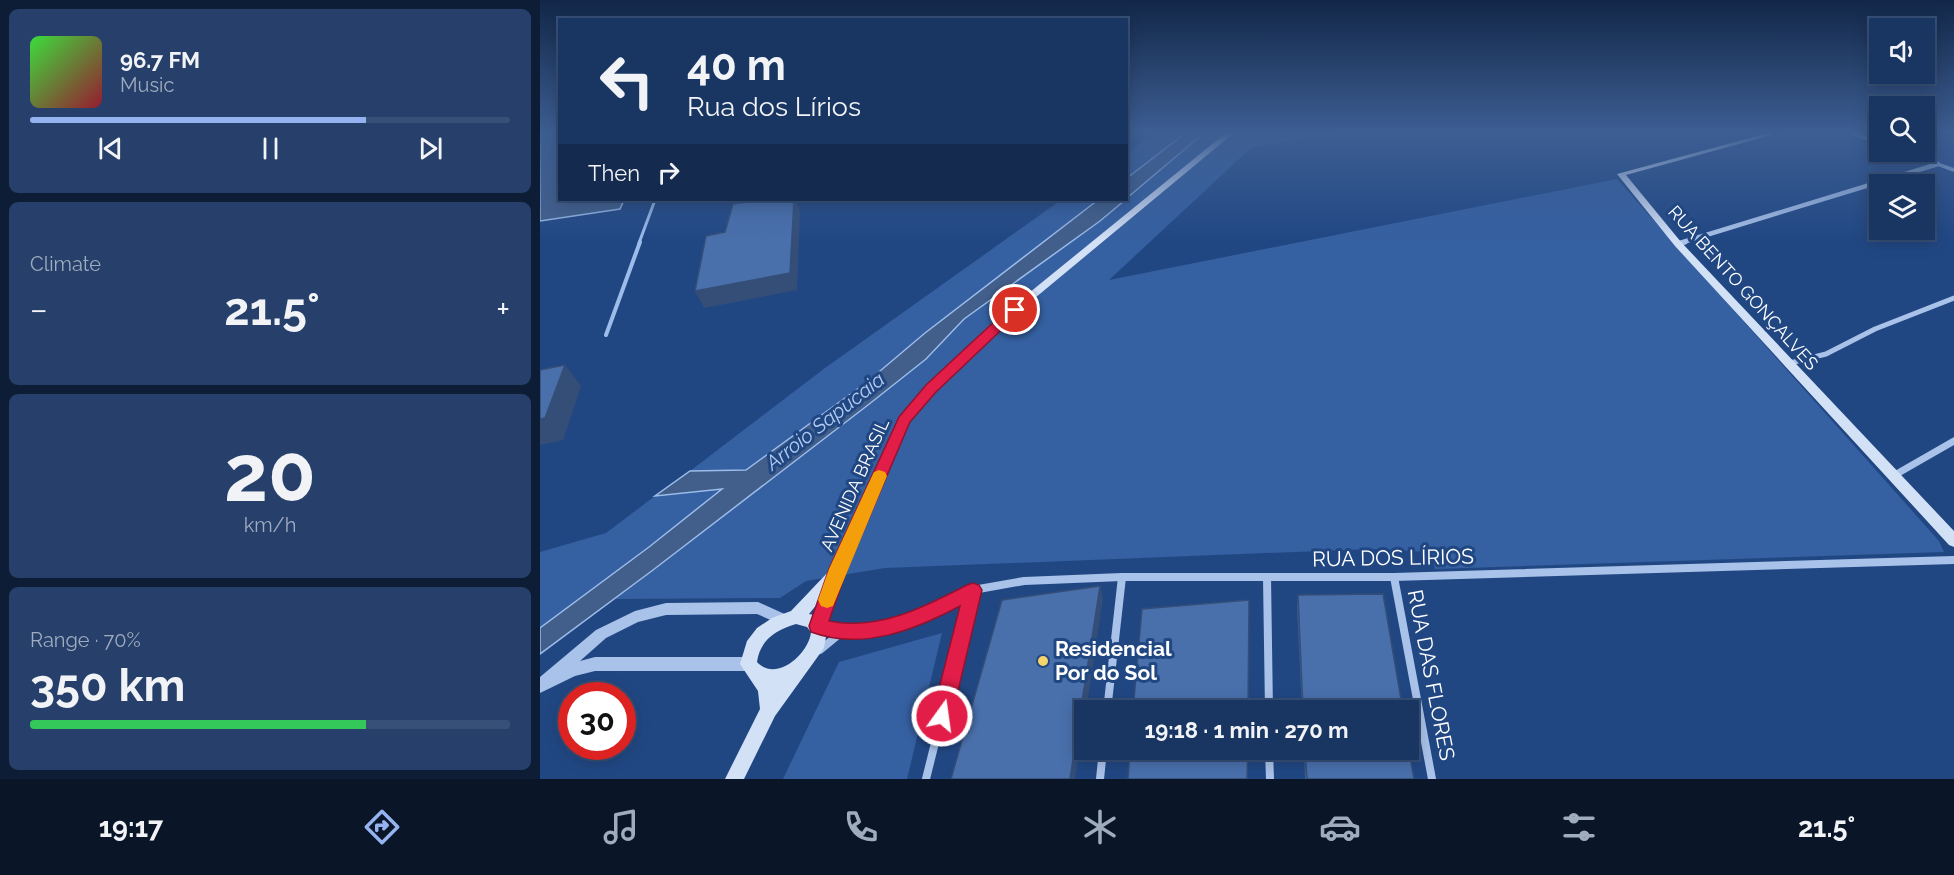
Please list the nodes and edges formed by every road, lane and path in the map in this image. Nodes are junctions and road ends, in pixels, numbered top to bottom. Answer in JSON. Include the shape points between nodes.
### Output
{"nodes":[{"id":1,"x":1187,"y":168,"type":"edge"},
{"id":2,"x":1642,"y":168,"type":"edge"},
{"id":3,"x":1924,"y":168,"type":"edge"},
{"id":4,"x":1678,"y":244,"type":"junction"},
{"id":5,"x":1954,"y":298,"type":"edge"},
{"id":6,"x":1789,"y":363,"type":"junction"},
{"id":7,"x":1954,"y":441,"type":"edge"},
{"id":8,"x":1893,"y":476,"type":"junction"},
{"id":9,"x":1954,"y":541,"type":"edge"},
{"id":10,"x":1954,"y":560,"type":"edge"},
{"id":11,"x":838,"y":569,"type":"junction"},
{"id":12,"x":1122,"y":577,"type":"junction"},
{"id":13,"x":1267,"y":577,"type":"junction"},
{"id":14,"x":1394,"y":577,"type":"junction"},
{"id":15,"x":973,"y":590,"type":"junction"},
{"id":16,"x":790,"y":619,"type":"junction"},
{"id":17,"x":818,"y":627,"type":"junction"},
{"id":18,"x":843,"y":632,"type":"junction"},
{"id":19,"x":808,"y":659,"type":"junction"},
{"id":20,"x":753,"y":670,"type":"junction"},
{"id":21,"x":540,"y":686,"type":"edge"},
{"id":22,"x":1108,"y":700,"type":"edge"},
{"id":23,"x":1269,"y":700,"type":"edge"},
{"id":24,"x":769,"y":710,"type":"junction"},
{"id":25,"x":1102,"y":760,"type":"edge"},
{"id":26,"x":1269,"y":760,"type":"edge"},
{"id":27,"x":734,"y":779,"type":"edge"},
{"id":28,"x":926,"y":779,"type":"edge"},
{"id":29,"x":1100,"y":779,"type":"edge"},
{"id":30,"x":1270,"y":779,"type":"edge"},
{"id":31,"x":1432,"y":779,"type":"edge"}],
"edges":[{"from":1,"to":11,"type":"main road","name":"AVENIDA BRASIL","via":[[996,325],[931,388],[904,420]]},
{"from":2,"to":4,"type":"main road","name":"RUA BENTO GONÇALVES","via":[[1621,174]]},
{"from":3,"to":4,"type":"street"},
{"from":4,"to":6,"type":"main road","name":"RUA BENTO GONÇALVES"},
{"from":5,"to":6,"type":"street","via":[[1875,329],[1832,354]]},
{"from":6,"to":8,"type":"main road","name":"RUA BENTO GONÇALVES"},
{"from":7,"to":8,"type":"street"},
{"from":8,"to":9,"type":"main road","name":"RUA BENTO GONÇALVES"},
{"from":10,"to":14,"type":"street","name":"RUA DOS LÍRIOS"},
{"from":11,"to":16,"type":"main road","name":"AVENIDA BRASIL"},
{"from":11,"to":17,"type":"main road","name":"AVENIDA BRASIL"},
{"from":12,"to":13,"type":"street","name":"RUA DOS LÍRIOS"},
{"from":12,"to":15,"type":"street","name":"RUA DOS LÍRIOS","via":[[1024,581]]},
{"from":12,"to":22,"type":"street"},
{"from":13,"to":14,"type":"street","name":"RUA DOS LÍRIOS"},
{"from":13,"to":23,"type":"street"},
{"from":14,"to":31,"type":"street","name":"RUA DAS FLORES"},
{"from":15,"to":18,"type":"street","name":"RUA DOS LÍRIOS","via":[[894,627]]},
{"from":15,"to":28,"type":"street"},
{"from":16,"to":17,"type":"main road","via":[[813,621]]},
{"from":16,"to":20,"type":"main road","via":[[764,630],[756,639],[751,647]]},
{"from":16,"to":21,"type":"street","via":[[758,608],[666,609],[601,634]]},
{"from":17,"to":18,"type":"street","name":"RUA DOS LÍRIOS"},
{"from":17,"to":19,"type":"main road","via":[[820,637]]},
{"from":18,"to":19,"type":"street"},
{"from":19,"to":20,"type":"main road","via":[[776,676]]},
{"from":19,"to":24,"type":"main road"},
{"from":20,"to":21,"type":"street","via":[[595,664]]},
{"from":20,"to":24,"type":"main road","via":[[766,689]]},
{"from":24,"to":27,"type":"main road"},
{"from":25,"to":29,"type":"street"},
{"from":26,"to":30,"type":"street"}]}
